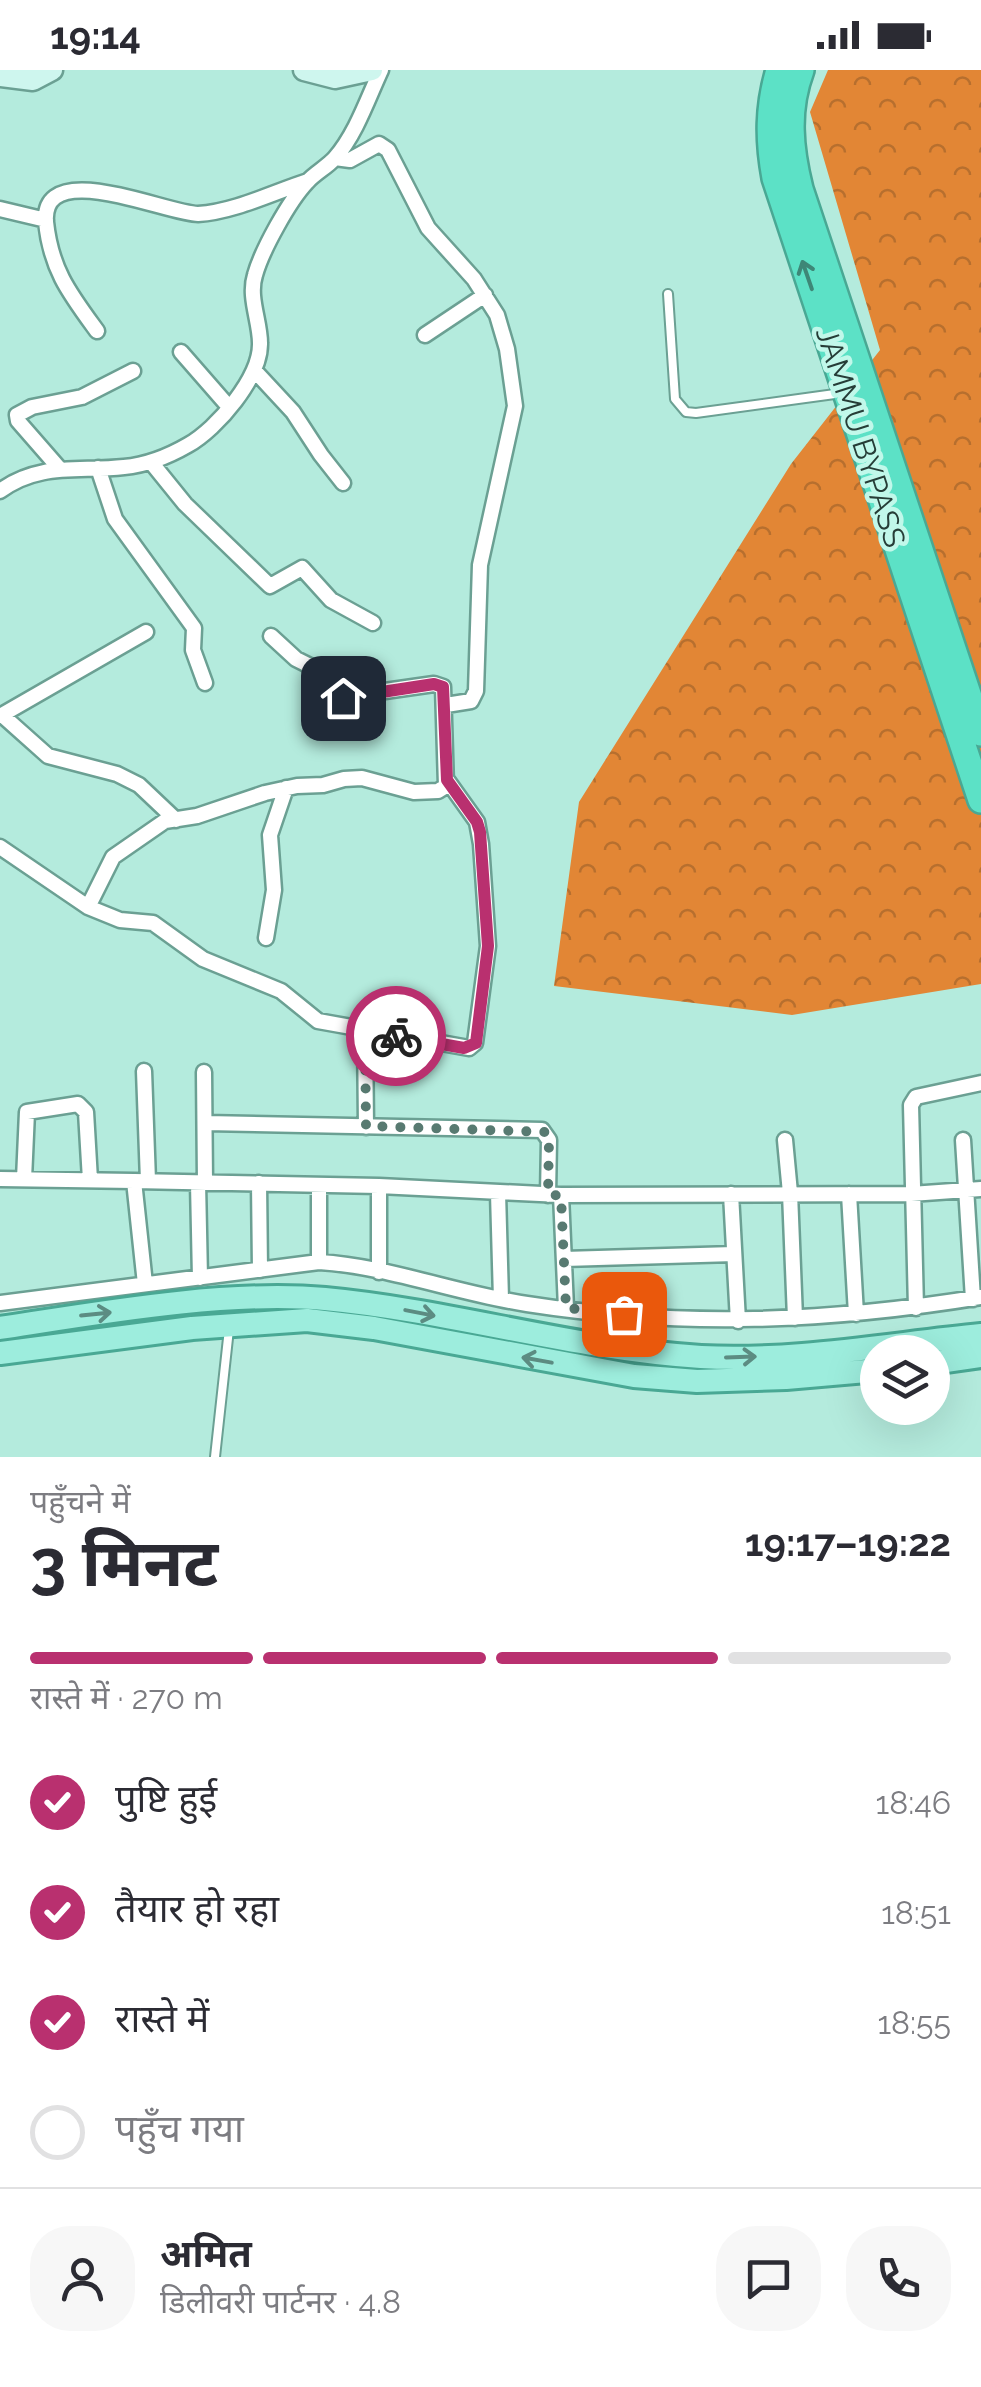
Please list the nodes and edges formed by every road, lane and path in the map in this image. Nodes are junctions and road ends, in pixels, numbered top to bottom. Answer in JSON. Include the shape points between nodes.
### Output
{"nodes":[{"id":1,"x":52,"y":70,"type":"edge"},
{"id":2,"x":304,"y":70,"type":"edge"},
{"id":3,"x":372,"y":70,"type":"edge"},
{"id":4,"x":381,"y":70,"type":"edge"},
{"id":5,"x":780,"y":70,"type":"edge"},
{"id":6,"x":801,"y":70,"type":"edge"},
{"id":7,"x":0,"y":76,"type":"edge"},
{"id":8,"x":335,"y":158,"type":"junction"},
{"id":9,"x":308,"y":181,"type":"junction"},
{"id":10,"x":0,"y":208,"type":"edge"},
{"id":11,"x":46,"y":220,"type":"junction"},
{"id":12,"x":668,"y":294,"type":"dead end"},
{"id":13,"x":484,"y":295,"type":"junction"},
{"id":14,"x":97,"y":330,"type":"dead end"},
{"id":15,"x":425,"y":335,"type":"dead end"},
{"id":16,"x":181,"y":352,"type":"dead end"},
{"id":17,"x":254,"y":370,"type":"junction"},
{"id":18,"x":132,"y":371,"type":"dead end"},
{"id":19,"x":847,"y":392,"type":"junction"},
{"id":20,"x":229,"y":408,"type":"junction"},
{"id":21,"x":151,"y":462,"type":"junction"},
{"id":22,"x":59,"y":468,"type":"junction"},
{"id":23,"x":98,"y":468,"type":"junction"},
{"id":24,"x":343,"y":483,"type":"dead end"},
{"id":25,"x":0,"y":492,"type":"edge"},
{"id":26,"x":372,"y":624,"type":"dead end"},
{"id":27,"x":146,"y":632,"type":"dead end"},
{"id":28,"x":271,"y":636,"type":"dead end"},
{"id":29,"x":205,"y":683,"type":"dead end"},
{"id":30,"x":446,"y":705,"type":"junction"},
{"id":31,"x":1,"y":716,"type":"edge"},
{"id":32,"x":981,"y":733,"type":"edge"},
{"id":33,"x":447,"y":780,"type":"junction"},
{"id":34,"x":286,"y":788,"type":"junction"},
{"id":35,"x":981,"y":800,"type":"edge"},
{"id":36,"x":176,"y":820,"type":"junction"},
{"id":37,"x":0,"y":847,"type":"edge"},
{"id":38,"x":88,"y":907,"type":"junction"},
{"id":39,"x":266,"y":938,"type":"dead end"},
{"id":40,"x":366,"y":1034,"type":"junction"},
{"id":41,"x":144,"y":1071,"type":"dead end"},
{"id":42,"x":204,"y":1072,"type":"dead end"},
{"id":43,"x":981,"y":1083,"type":"edge"},
{"id":44,"x":206,"y":1123,"type":"junction"},
{"id":45,"x":366,"y":1126,"type":"junction"},
{"id":46,"x":784,"y":1140,"type":"dead end"},
{"id":47,"x":963,"y":1140,"type":"dead end"},
{"id":48,"x":0,"y":1179,"type":"edge"},
{"id":49,"x":24,"y":1180,"type":"junction"},
{"id":50,"x":90,"y":1180,"type":"junction"},
{"id":51,"x":141,"y":1181,"type":"junction"},
{"id":52,"x":202,"y":1182,"type":"junction"},
{"id":53,"x":259,"y":1183,"type":"junction"},
{"id":54,"x":319,"y":1185,"type":"junction"},
{"id":55,"x":379,"y":1186,"type":"junction"},
{"id":56,"x":973,"y":1189,"type":"edge"},
{"id":57,"x":498,"y":1192,"type":"junction"},
{"id":58,"x":731,"y":1194,"type":"junction"},
{"id":59,"x":790,"y":1194,"type":"junction"},
{"id":60,"x":849,"y":1194,"type":"junction"},
{"id":61,"x":911,"y":1194,"type":"junction"},
{"id":62,"x":555,"y":1195,"type":"junction"},
{"id":63,"x":734,"y":1254,"type":"junction"},
{"id":64,"x":564,"y":1259,"type":"junction"},
{"id":65,"x":319,"y":1262,"type":"junction"},
{"id":66,"x":260,"y":1270,"type":"junction"},
{"id":67,"x":379,"y":1272,"type":"junction"},
{"id":68,"x":200,"y":1278,"type":"junction"},
{"id":69,"x":145,"y":1284,"type":"junction"},
{"id":70,"x":977,"y":1298,"type":"edge"},
{"id":71,"x":500,"y":1300,"type":"junction"},
{"id":72,"x":0,"y":1302,"type":"edge"},
{"id":73,"x":566,"y":1308,"type":"junction"},
{"id":74,"x":916,"y":1308,"type":"junction"},
{"id":75,"x":856,"y":1314,"type":"junction"},
{"id":76,"x":796,"y":1318,"type":"junction"},
{"id":77,"x":738,"y":1321,"type":"junction"},
{"id":78,"x":229,"y":1325,"type":"junction"},
{"id":79,"x":0,"y":1328,"type":"edge"},
{"id":80,"x":981,"y":1335,"type":"edge"},
{"id":81,"x":0,"y":1353,"type":"edge"},
{"id":82,"x":981,"y":1356,"type":"edge"},
{"id":83,"x":950,"y":1360,"type":"edge"},
{"id":84,"x":860,"y":1372,"type":"edge"},
{"id":85,"x":215,"y":1457,"type":"edge"}],
"edges":[{"from":1,"to":7,"type":"main road","via":[[33,80]]},
{"from":2,"to":3,"type":"main road","via":[[336,78]]},
{"from":4,"to":8,"type":"street"},
{"from":19,"to":5,"type":"highway","name":"JAMMU BYPASS","one_way":true,"via":[[774,178],[769,133]]},
{"from":6,"to":32,"type":"highway","name":"JAMMU BYPASS","via":[[790,123],[800,189]]},
{"from":8,"to":9,"type":"street"},
{"from":8,"to":13,"type":"street","via":[[350,160],[384,146],[428,228]]},
{"from":9,"to":11,"type":"street","via":[[197,214],[98,192],[62,191],[49,204]]},
{"from":9,"to":17,"type":"street","via":[[254,277],[260,344]]},
{"from":10,"to":11,"type":"street"},
{"from":11,"to":14,"type":"street","via":[[60,281]]},
{"from":12,"to":19,"type":"lane","via":[[675,399],[686,412]]},
{"from":13,"to":15,"type":"street"},
{"from":13,"to":30,"type":"street","via":[[503,332],[516,406],[480,565],[476,691],[471,700]]},
{"from":16,"to":20,"type":"street"},
{"from":17,"to":20,"type":"street"},
{"from":17,"to":24,"type":"street"},
{"from":18,"to":22,"type":"street","via":[[82,397],[19,412],[18,421]]},
{"from":19,"to":35,"type":"highway","name":"JAMMU BYPASS"},
{"from":20,"to":21,"type":"street","via":[[201,437]]},
{"from":21,"to":23,"type":"street"},
{"from":21,"to":26,"type":"street","via":[[270,586],[302,568],[331,600]]},
{"from":22,"to":23,"type":"street"},
{"from":22,"to":25,"type":"street","via":[[28,475]]},
{"from":23,"to":29,"type":"street","via":[[115,519],[194,628],[193,650]]},
{"from":27,"to":31,"type":"street"},
{"from":28,"to":30,"type":"street","via":[[318,670],[337,696],[434,684],[443,687]]},
{"from":30,"to":33,"type":"street"},
{"from":31,"to":36,"type":"street","via":[[48,756],[117,774]]},
{"from":33,"to":34,"type":"street","via":[[443,789],[426,792],[354,778]]},
{"from":33,"to":40,"type":"street","via":[[477,822],[482,844],[488,946],[476,1043],[464,1048]]},
{"from":34,"to":36,"type":"street"},
{"from":34,"to":39,"type":"street","via":[[270,834],[274,890]]},
{"from":36,"to":38,"type":"street","via":[[157,824],[112,857]]},
{"from":37,"to":38,"type":"street"},
{"from":38,"to":40,"type":"street","via":[[153,923],[203,959],[281,991],[318,1021]]},
{"from":40,"to":45,"type":"street"},
{"from":41,"to":51,"type":"street"},
{"from":42,"to":44,"type":"street"},
{"from":43,"to":61,"type":"street","via":[[916,1097]]},
{"from":44,"to":45,"type":"street"},
{"from":44,"to":52,"type":"street"},
{"from":45,"to":62,"type":"street","via":[[542,1130]]},
{"from":46,"to":59,"type":"street"},
{"from":47,"to":56,"type":"street"},
{"from":48,"to":49,"type":"street"},
{"from":49,"to":50,"type":"street"},
{"from":49,"to":50,"type":"street","via":[[27,1112],[78,1104],[86,1112]]},
{"from":50,"to":51,"type":"street"},
{"from":51,"to":52,"type":"street"},
{"from":51,"to":69,"type":"street"},
{"from":52,"to":53,"type":"street"},
{"from":52,"to":68,"type":"street"},
{"from":53,"to":54,"type":"street"},
{"from":53,"to":66,"type":"street"},
{"from":54,"to":55,"type":"street"},
{"from":54,"to":65,"type":"street"},
{"from":55,"to":57,"type":"street"},
{"from":55,"to":67,"type":"street"},
{"from":56,"to":61,"type":"street"},
{"from":56,"to":70,"type":"street"},
{"from":57,"to":62,"type":"street"},
{"from":57,"to":71,"type":"street"},
{"from":58,"to":59,"type":"street"},
{"from":58,"to":62,"type":"street"},
{"from":58,"to":63,"type":"street"},
{"from":59,"to":60,"type":"street"},
{"from":59,"to":76,"type":"street"},
{"from":60,"to":61,"type":"street"},
{"from":60,"to":75,"type":"street"},
{"from":61,"to":74,"type":"street"},
{"from":62,"to":64,"type":"street"},
{"from":63,"to":64,"type":"street"},
{"from":63,"to":77,"type":"street"},
{"from":64,"to":73,"type":"street"},
{"from":65,"to":66,"type":"street"},
{"from":65,"to":67,"type":"street"},
{"from":66,"to":68,"type":"street"},
{"from":67,"to":71,"type":"street"},
{"from":68,"to":69,"type":"street"},
{"from":69,"to":72,"type":"street"},
{"from":70,"to":74,"type":"street"},
{"from":71,"to":73,"type":"street"},
{"from":73,"to":77,"type":"street"},
{"from":74,"to":75,"type":"street"},
{"from":75,"to":76,"type":"street"},
{"from":76,"to":77,"type":"street"},
{"from":78,"to":81,"type":"main road"},
{"from":84,"to":78,"type":"main road","one_way":true,"via":[[681,1380],[336,1323]]},
{"from":78,"to":85,"type":"lane"},
{"from":79,"to":80,"type":"main road","one_way":true,"via":[[212,1302],[320,1298],[598,1347],[705,1357]]},
{"from":82,"to":83,"type":"main road"}]}
